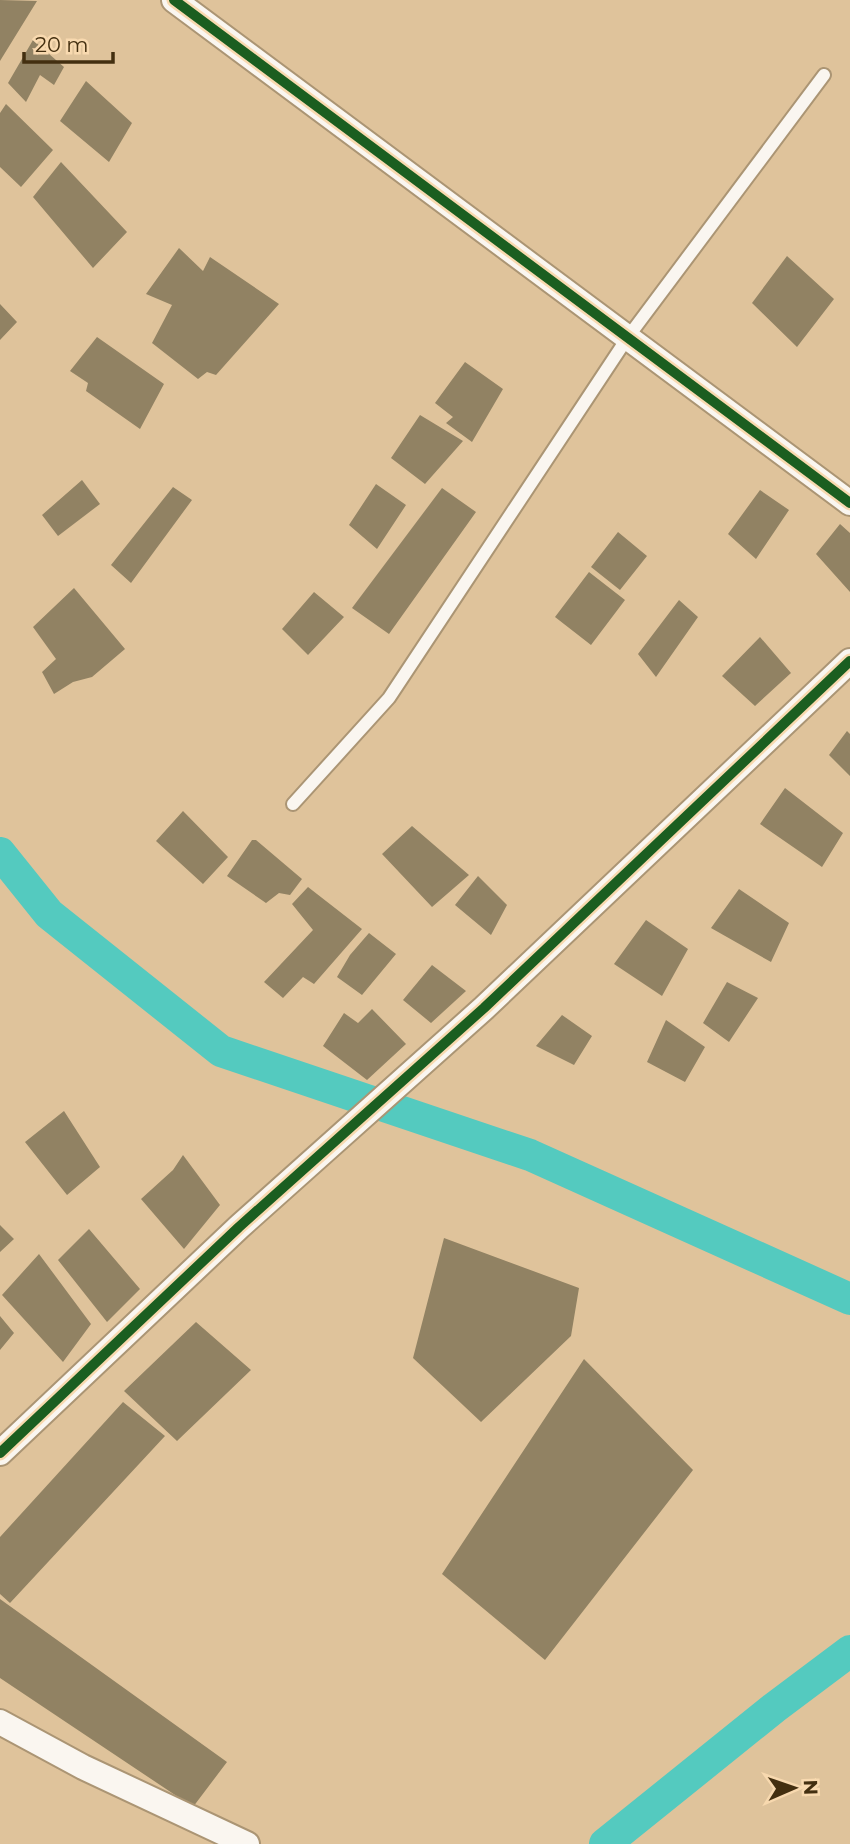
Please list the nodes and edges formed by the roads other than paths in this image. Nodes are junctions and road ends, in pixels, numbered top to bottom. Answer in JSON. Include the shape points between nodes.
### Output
{"nodes":[{"id":1,"x":174,"y":0,"type":"edge"},
{"id":2,"x":824,"y":75,"type":"dead end"},
{"id":3,"x":628,"y":337,"type":"junction"},
{"id":4,"x":850,"y":503,"type":"edge"},
{"id":5,"x":850,"y":661,"type":"edge"},
{"id":6,"x":293,"y":804,"type":"dead end"},
{"id":7,"x":0,"y":1453,"type":"edge"},
{"id":8,"x":0,"y":1723,"type":"edge"},
{"id":9,"x":247,"y":1844,"type":"edge"}],
"edges":[{"from":1,"to":3,"type":"street"},
{"from":2,"to":3,"type":"lane"},
{"from":3,"to":4,"type":"street"},
{"from":3,"to":6,"type":"lane","via":[[389,698]]},
{"from":5,"to":7,"type":"street","via":[[484,1009],[239,1227]]},
{"from":8,"to":9,"type":"street"}]}
